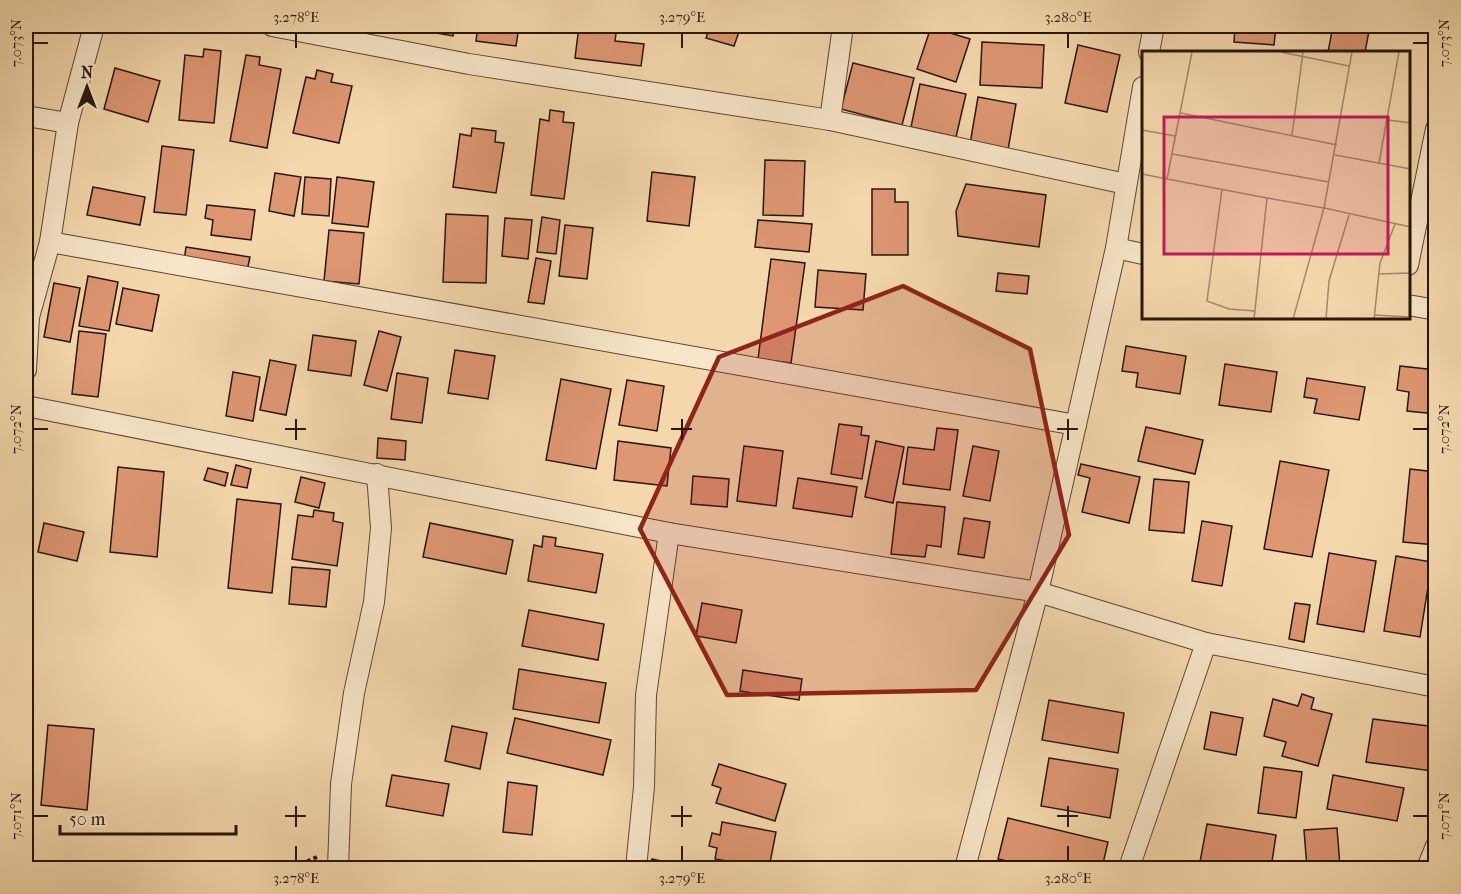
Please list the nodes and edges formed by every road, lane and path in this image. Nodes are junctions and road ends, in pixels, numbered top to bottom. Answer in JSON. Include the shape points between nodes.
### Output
{"nodes":[{"id":1,"x":94,"y":26,"type":"edge"},
{"id":2,"x":272,"y":26,"type":"edge"},
{"id":3,"x":843,"y":26,"type":"edge"},
{"id":4,"x":1154,"y":26,"type":"edge"},
{"id":5,"x":1149,"y":51,"type":"edge"},
{"id":6,"x":1142,"y":93,"type":"edge"},
{"id":7,"x":26,"y":116,"type":"edge"},
{"id":8,"x":830,"y":120,"type":"junction"},
{"id":9,"x":69,"y":123,"type":"junction"},
{"id":10,"x":1436,"y":129,"type":"edge"},
{"id":11,"x":1126,"y":184,"type":"junction"},
{"id":12,"x":50,"y":242,"type":"junction"},
{"id":13,"x":1116,"y":248,"type":"junction"},
{"id":14,"x":1142,"y":254,"type":"edge"},
{"id":15,"x":1410,"y":255,"type":"edge"},
{"id":16,"x":1410,"y":305,"type":"edge"},
{"id":17,"x":1436,"y":310,"type":"edge"},
{"id":18,"x":26,"y":370,"type":"edge"},
{"id":19,"x":26,"y":406,"type":"edge"},
{"id":20,"x":1076,"y":425,"type":"junction"},
{"id":21,"x":377,"y":474,"type":"junction"},
{"id":22,"x":669,"y":533,"type":"junction"},
{"id":23,"x":1038,"y":592,"type":"junction"},
{"id":24,"x":1206,"y":642,"type":"junction"},
{"id":25,"x":1436,"y":687,"type":"edge"},
{"id":26,"x":1436,"y":846,"type":"edge"},
{"id":27,"x":338,"y":868,"type":"edge"},
{"id":28,"x":636,"y":868,"type":"edge"},
{"id":29,"x":965,"y":868,"type":"edge"},
{"id":30,"x":1129,"y":868,"type":"edge"},
{"id":31,"x":1427,"y":868,"type":"edge"}],
"edges":[{"from":1,"to":9,"type":"street"},
{"from":2,"to":8,"type":"street","via":[[469,64]]},
{"from":3,"to":8,"type":"street"},
{"from":4,"to":5,"type":"street"},
{"from":6,"to":11,"type":"street"},
{"from":7,"to":9,"type":"street"},
{"from":8,"to":11,"type":"street"},
{"from":9,"to":12,"type":"street"},
{"from":10,"to":15,"type":"street"},
{"from":11,"to":13,"type":"street"},
{"from":12,"to":18,"type":"street","via":[[29,317]]},
{"from":12,"to":20,"type":"street"},
{"from":13,"to":14,"type":"street"},
{"from":13,"to":20,"type":"street"},
{"from":16,"to":17,"type":"street"},
{"from":19,"to":21,"type":"street"},
{"from":20,"to":23,"type":"street"},
{"from":21,"to":22,"type":"street"},
{"from":21,"to":27,"type":"street","via":[[381,528],[375,591],[341,784]]},
{"from":22,"to":23,"type":"street"},
{"from":22,"to":28,"type":"street","via":[[646,695],[644,787]]},
{"from":23,"to":24,"type":"street"},
{"from":23,"to":29,"type":"street"},
{"from":24,"to":25,"type":"street"},
{"from":24,"to":30,"type":"street"},
{"from":26,"to":31,"type":"street"}]}
